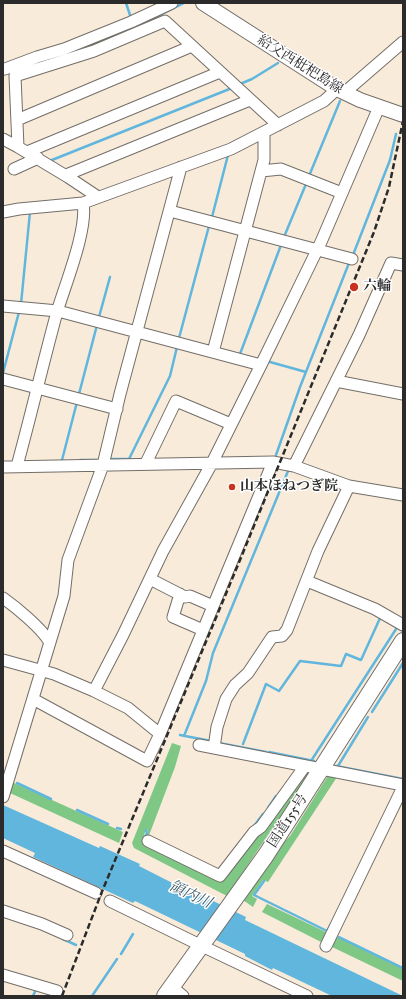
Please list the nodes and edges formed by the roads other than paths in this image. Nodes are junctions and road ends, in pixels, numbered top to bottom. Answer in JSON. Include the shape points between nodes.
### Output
{"nodes":[{"id":1,"x":172,"y":3,"type":"edge"},
{"id":2,"x":203,"y":3,"type":"edge"},
{"id":3,"x":403,"y":42,"type":"edge"},
{"id":4,"x":192,"y":46,"type":"junction"},
{"id":5,"x":220,"y":72,"type":"junction"},
{"id":6,"x":10,"y":75,"type":"edge"},
{"id":7,"x":341,"y":91,"type":"junction"},
{"id":8,"x":250,"y":100,"type":"junction"},
{"id":9,"x":379,"y":107,"type":"junction"},
{"id":10,"x":403,"y":115,"type":"edge"},
{"id":11,"x":17,"y":120,"type":"junction"},
{"id":12,"x":278,"y":125,"type":"junction"},
{"id":13,"x":264,"y":132,"type":"junction"},
{"id":14,"x":3,"y":139,"type":"edge"},
{"id":15,"x":22,"y":149,"type":"junction"},
{"id":16,"x":38,"y":158,"type":"junction"},
{"id":17,"x":181,"y":167,"type":"junction"},
{"id":18,"x":14,"y":169,"type":"dead end"},
{"id":19,"x":262,"y":171,"type":"junction"},
{"id":20,"x":66,"y":175,"type":"junction"},
{"id":21,"x":342,"y":193,"type":"junction"},
{"id":22,"x":98,"y":198,"type":"junction"},
{"id":23,"x":83,"y":203,"type":"junction"},
{"id":24,"x":170,"y":211,"type":"junction"},
{"id":25,"x":3,"y":212,"type":"edge"},
{"id":26,"x":245,"y":231,"type":"junction"},
{"id":27,"x":317,"y":250,"type":"junction"},
{"id":28,"x":352,"y":259,"type":"dead end"},
{"id":29,"x":403,"y":265,"type":"edge"},
{"id":30,"x":3,"y":306,"type":"edge"},
{"id":31,"x":58,"y":311,"type":"junction"},
{"id":32,"x":137,"y":332,"type":"junction"},
{"id":33,"x":213,"y":352,"type":"junction"},
{"id":34,"x":262,"y":366,"type":"junction"},
{"id":35,"x":3,"y":379,"type":"edge"},
{"id":36,"x":336,"y":380,"type":"junction"},
{"id":37,"x":37,"y":389,"type":"junction"},
{"id":38,"x":403,"y":394,"type":"edge"},
{"id":39,"x":116,"y":409,"type":"junction"},
{"id":40,"x":231,"y":424,"type":"junction"},
{"id":41,"x":273,"y":462,"type":"junction"},
{"id":42,"x":146,"y":463,"type":"junction"},
{"id":43,"x":212,"y":463,"type":"junction"},
{"id":44,"x":103,"y":464,"type":"junction"},
{"id":45,"x":3,"y":466,"type":"edge"},
{"id":46,"x":17,"y":466,"type":"junction"},
{"id":47,"x":294,"y":466,"type":"junction"},
{"id":48,"x":349,"y":486,"type":"junction"},
{"id":49,"x":403,"y":494,"type":"edge"},
{"id":50,"x":150,"y":579,"type":"junction"},
{"id":51,"x":307,"y":580,"type":"junction"},
{"id":52,"x":180,"y":594,"type":"junction"},
{"id":53,"x":3,"y":598,"type":"edge"},
{"id":54,"x":213,"y":606,"type":"junction"},
{"id":55,"x":403,"y":625,"type":"edge"},
{"id":56,"x":203,"y":630,"type":"junction"},
{"id":57,"x":49,"y":641,"type":"junction"},
{"id":58,"x":403,"y":641,"type":"edge"},
{"id":59,"x":3,"y":660,"type":"edge"},
{"id":60,"x":41,"y":671,"type":"junction"},
{"id":61,"x":94,"y":691,"type":"junction"},
{"id":62,"x":33,"y":699,"type":"junction"},
{"id":63,"x":160,"y":734,"type":"junction"},
{"id":64,"x":199,"y":745,"type":"dead end"},
{"id":65,"x":214,"y":748,"type":"junction"},
{"id":66,"x":305,"y":766,"type":"junction"},
{"id":67,"x":322,"y":769,"type":"junction"},
{"id":68,"x":403,"y":786,"type":"edge"},
{"id":69,"x":4,"y":795,"type":"edge"},
{"id":70,"x":148,"y":841,"type":"dead end"},
{"id":71,"x":3,"y":851,"type":"edge"},
{"id":72,"x":96,"y":893,"type":"dead end"},
{"id":73,"x":110,"y":901,"type":"dead end"},
{"id":74,"x":3,"y":911,"type":"edge"},
{"id":75,"x":67,"y":935,"type":"dead end"},
{"id":76,"x":203,"y":945,"type":"junction"},
{"id":77,"x":326,"y":946,"type":"dead end"},
{"id":78,"x":3,"y":975,"type":"edge"},
{"id":79,"x":57,"y":991,"type":"dead end"},
{"id":80,"x":174,"y":993,"type":"edge"},
{"id":81,"x":307,"y":996,"type":"edge"}],
"edges":[{"from":1,"to":6,"type":"street","via":[[64,49],[5,69]]},
{"from":2,"to":7,"type":"main road","name":"給父西枇杷島線"},
{"from":3,"to":7,"type":"street"},
{"from":4,"to":5,"type":"street"},
{"from":4,"to":6,"type":"street","via":[[165,21],[94,50]]},
{"from":4,"to":11,"type":"street"},
{"from":5,"to":8,"type":"street"},
{"from":5,"to":15,"type":"street"},
{"from":6,"to":11,"type":"street"},
{"from":7,"to":9,"type":"main road","name":"給父西枇杷島線"},
{"from":7,"to":12,"type":"street"},
{"from":8,"to":12,"type":"street"},
{"from":8,"to":20,"type":"street"},
{"from":9,"to":10,"type":"main road","name":"給父西枇杷島線"},
{"from":9,"to":21,"type":"street"},
{"from":11,"to":15,"type":"street"},
{"from":12,"to":13,"type":"street"},
{"from":13,"to":17,"type":"street","via":[[231,149]]},
{"from":13,"to":19,"type":"street"},
{"from":14,"to":15,"type":"street"},
{"from":15,"to":16,"type":"street"},
{"from":16,"to":18,"type":"street"},
{"from":16,"to":20,"type":"street"},
{"from":17,"to":22,"type":"street"},
{"from":17,"to":24,"type":"street"},
{"from":19,"to":21,"type":"street","via":[[281,169]]},
{"from":19,"to":26,"type":"street"},
{"from":20,"to":22,"type":"street"},
{"from":21,"to":27,"type":"street"},
{"from":22,"to":23,"type":"street"},
{"from":23,"to":25,"type":"street"},
{"from":23,"to":31,"type":"street","via":[[85,211],[81,233]]},
{"from":24,"to":26,"type":"street"},
{"from":24,"to":32,"type":"street"},
{"from":26,"to":27,"type":"street"},
{"from":26,"to":33,"type":"street"},
{"from":27,"to":28,"type":"street"},
{"from":27,"to":34,"type":"street"},
{"from":29,"to":36,"type":"street","via":[[391,263]]},
{"from":30,"to":31,"type":"street"},
{"from":31,"to":32,"type":"street"},
{"from":31,"to":37,"type":"street"},
{"from":32,"to":33,"type":"street"},
{"from":32,"to":39,"type":"street"},
{"from":33,"to":34,"type":"street"},
{"from":34,"to":40,"type":"street"},
{"from":35,"to":37,"type":"street"},
{"from":36,"to":38,"type":"street"},
{"from":36,"to":47,"type":"street"},
{"from":37,"to":39,"type":"street"},
{"from":37,"to":46,"type":"street"},
{"from":39,"to":44,"type":"street"},
{"from":40,"to":42,"type":"street","via":[[176,401]]},
{"from":40,"to":43,"type":"street"},
{"from":41,"to":43,"type":"street"},
{"from":41,"to":47,"type":"street"},
{"from":41,"to":54,"type":"street"},
{"from":42,"to":43,"type":"street"},
{"from":42,"to":44,"type":"street"},
{"from":43,"to":50,"type":"street","via":[[163,550]]},
{"from":44,"to":46,"type":"street"},
{"from":44,"to":57,"type":"street","via":[[68,560],[64,596]]},
{"from":45,"to":46,"type":"street"},
{"from":47,"to":48,"type":"street"},
{"from":48,"to":49,"type":"street"},
{"from":48,"to":51,"type":"street"},
{"from":50,"to":52,"type":"street"},
{"from":50,"to":61,"type":"street"},
{"from":51,"to":55,"type":"street","via":[[374,608]]},
{"from":51,"to":65,"type":"street","via":[[282,636],[272,637],[248,673],[235,685],[226,699],[217,727]]},
{"from":52,"to":54,"type":"street"},
{"from":52,"to":56,"type":"street","via":[[173,617]]},
{"from":53,"to":57,"type":"street"},
{"from":54,"to":56,"type":"street"},
{"from":56,"to":63,"type":"street"},
{"from":57,"to":60,"type":"street"},
{"from":58,"to":67,"type":"highway","name":"国道155号"},
{"from":59,"to":60,"type":"street"},
{"from":60,"to":61,"type":"street"},
{"from":60,"to":62,"type":"street"},
{"from":61,"to":63,"type":"street","via":[[128,708]]},
{"from":62,"to":63,"type":"street","via":[[147,761]]},
{"from":62,"to":69,"type":"street"},
{"from":64,"to":65,"type":"street"},
{"from":65,"to":66,"type":"street"},
{"from":66,"to":67,"type":"street"},
{"from":66,"to":70,"type":"street","via":[[261,827],[254,832],[220,876]]},
{"from":67,"to":68,"type":"street"},
{"from":67,"to":76,"type":"highway","name":"国道155号","via":[[266,856]]},
{"from":68,"to":77,"type":"street"},
{"from":71,"to":72,"type":"street"},
{"from":73,"to":76,"type":"street"},
{"from":74,"to":75,"type":"street"},
{"from":76,"to":80,"type":"highway","name":"国道155号"},
{"from":76,"to":81,"type":"street"},
{"from":78,"to":79,"type":"street"}]}
